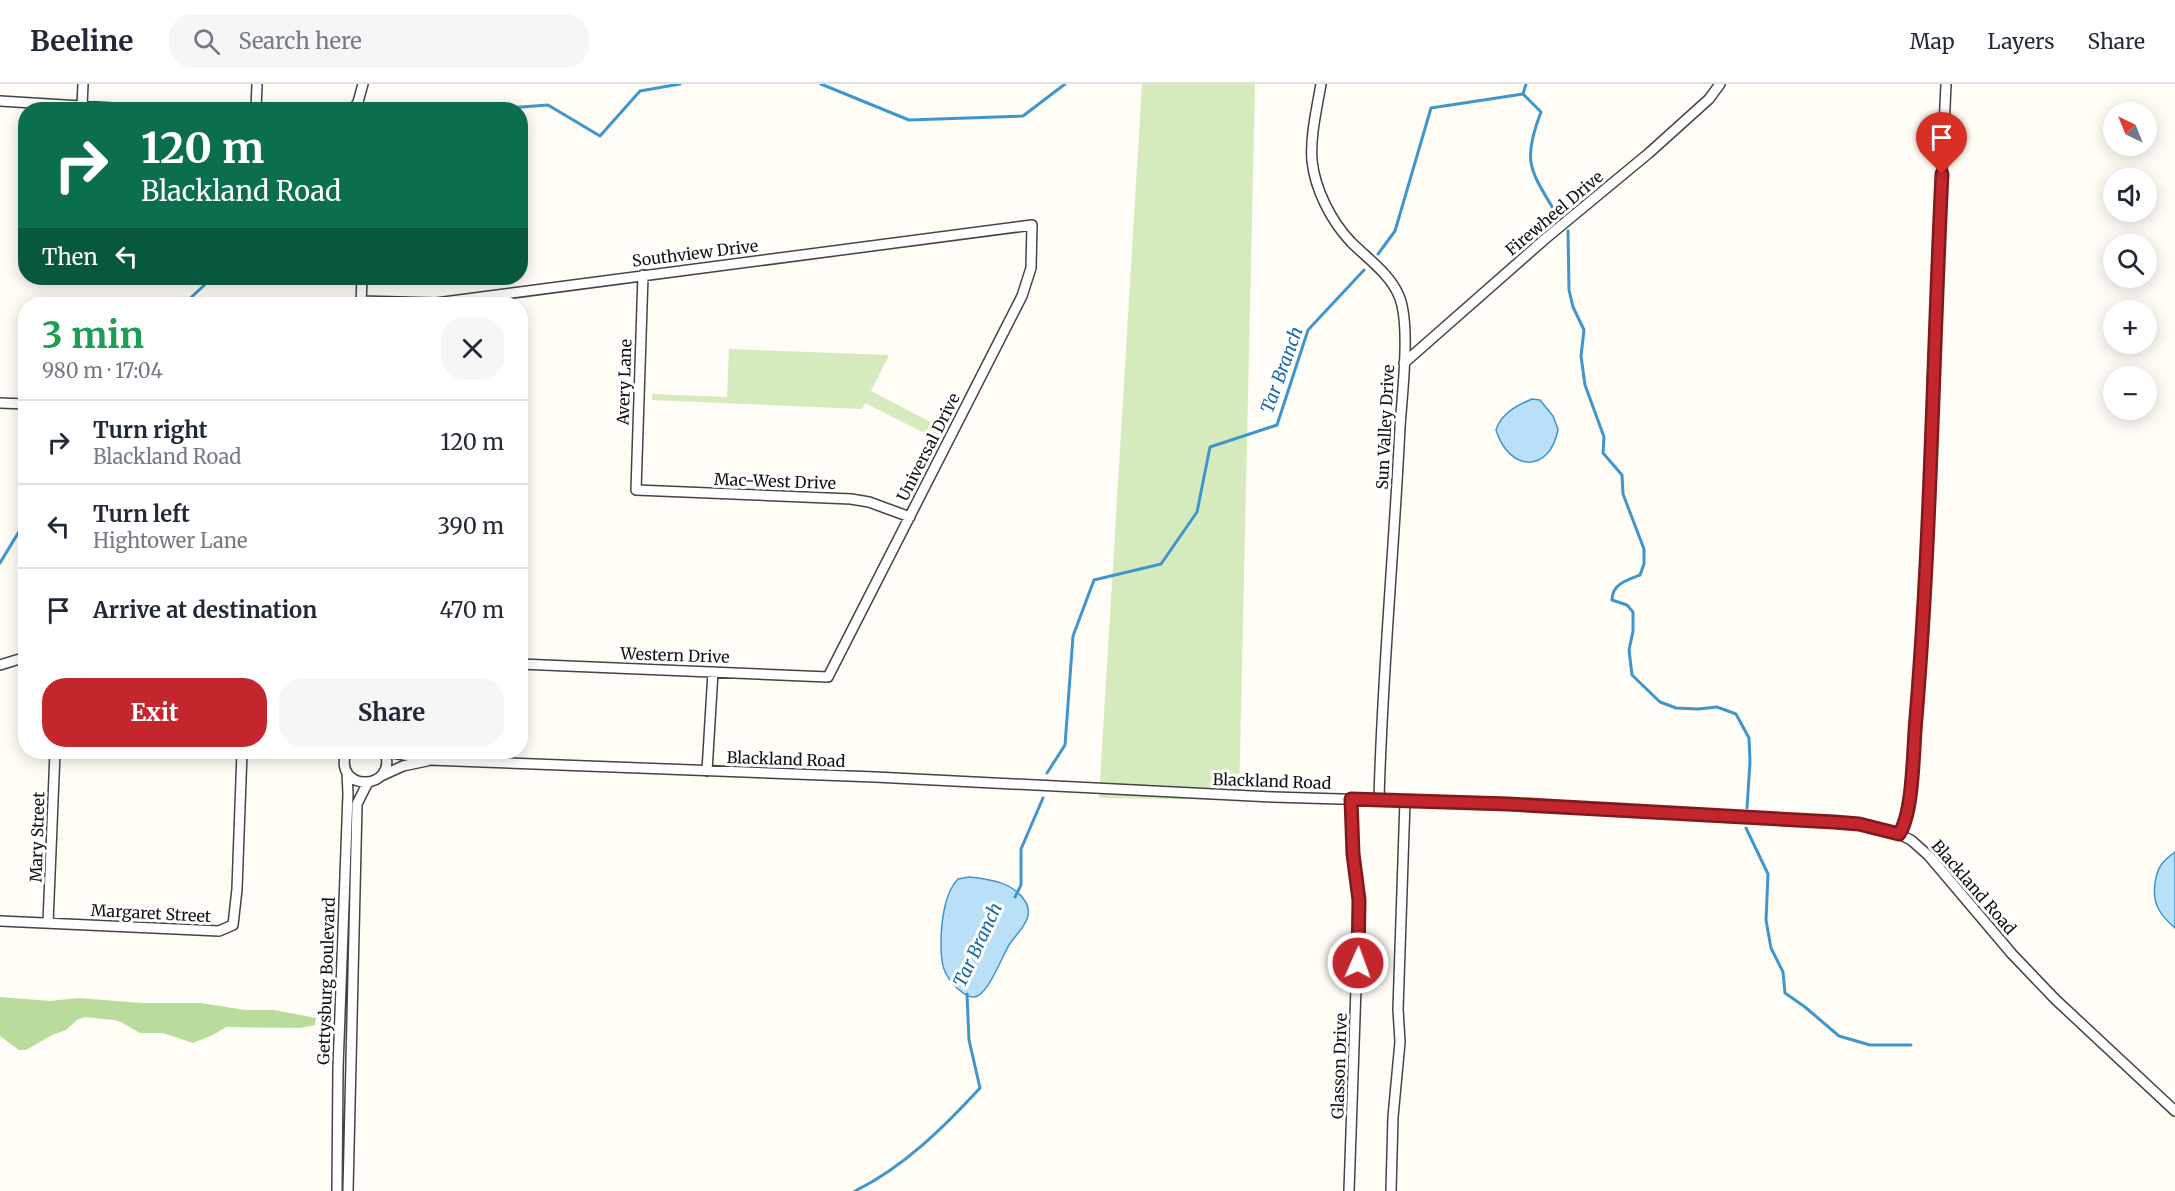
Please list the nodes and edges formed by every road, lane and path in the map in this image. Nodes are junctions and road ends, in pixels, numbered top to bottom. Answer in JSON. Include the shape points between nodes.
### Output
{"nodes":[{"id":1,"x":83,"y":84,"type":"edge"},
{"id":2,"x":256,"y":84,"type":"edge"},
{"id":3,"x":363,"y":84,"type":"edge"},
{"id":4,"x":1321,"y":84,"type":"edge"},
{"id":5,"x":1720,"y":84,"type":"edge"},
{"id":6,"x":1946,"y":84,"type":"edge"},
{"id":7,"x":0,"y":101,"type":"edge"},
{"id":8,"x":18,"y":102,"type":"edge"},
{"id":9,"x":82,"y":102,"type":"edge"},
{"id":10,"x":256,"y":102,"type":"edge"},
{"id":11,"x":358,"y":102,"type":"edge"},
{"id":12,"x":1032,"y":225,"type":"joint"},
{"id":13,"x":642,"y":275,"type":"junction"},
{"id":14,"x":497,"y":297,"type":"edge"},
{"id":15,"x":1404,"y":363,"type":"junction"},
{"id":16,"x":0,"y":403,"type":"edge"},
{"id":17,"x":18,"y":404,"type":"edge"},
{"id":18,"x":636,"y":490,"type":"joint"},
{"id":19,"x":910,"y":517,"type":"junction"},
{"id":20,"x":18,"y":659,"type":"edge"},
{"id":21,"x":528,"y":664,"type":"edge"},
{"id":22,"x":0,"y":665,"type":"edge"},
{"id":23,"x":713,"y":672,"type":"junction"},
{"id":24,"x":828,"y":677,"type":"joint"},
{"id":25,"x":55,"y":759,"type":"edge"},
{"id":26,"x":242,"y":759,"type":"edge"},
{"id":27,"x":344,"y":759,"type":"edge"},
{"id":28,"x":387,"y":759,"type":"edge"},
{"id":29,"x":424,"y":759,"type":"edge"},
{"id":30,"x":430,"y":760,"type":"junction"},
{"id":31,"x":707,"y":771,"type":"junction"},
{"id":32,"x":347,"y":772,"type":"junction"},
{"id":33,"x":381,"y":776,"type":"junction"},
{"id":34,"x":369,"y":782,"type":"junction"},
{"id":35,"x":1351,"y":799,"type":"junction"},
{"id":36,"x":1379,"y":800,"type":"junction"},
{"id":37,"x":1405,"y":801,"type":"junction"},
{"id":38,"x":1899,"y":834,"type":"junction"},
{"id":39,"x":0,"y":921,"type":"edge"},
{"id":40,"x":48,"y":923,"type":"junction"},
{"id":41,"x":338,"y":1084,"type":"junction"},
{"id":42,"x":352,"y":1084,"type":"junction"},
{"id":43,"x":2175,"y":1111,"type":"edge"},
{"id":44,"x":337,"y":1162,"type":"junction"},
{"id":45,"x":350,"y":1162,"type":"junction"},
{"id":46,"x":337,"y":1191,"type":"edge"},
{"id":47,"x":348,"y":1191,"type":"edge"},
{"id":48,"x":1349,"y":1191,"type":"edge"},
{"id":49,"x":1391,"y":1191,"type":"edge"}],
"edges":[{"from":1,"to":9,"type":"street"},
{"from":2,"to":10,"type":"street"},
{"from":3,"to":11,"type":"street"},
{"from":4,"to":15,"type":"street","name":"Sun Valley Drive","via":[[1312,144],[1315,176],[1335,220],[1389,280],[1399,297],[1404,322]]},
{"from":5,"to":15,"type":"street","name":"Firewheel Drive","via":[[1710,99]]},
{"from":6,"to":38,"type":"street","via":[[1920,665],[1910,790],[1905,825]]},
{"from":7,"to":8,"type":"street"},
{"from":12,"to":13,"type":"street","name":"Southview Drive"},
{"from":12,"to":19,"type":"street","name":"Universal Drive","via":[[1031,268],[1022,296]]},
{"from":13,"to":14,"type":"street","name":"Southview Drive"},
{"from":13,"to":18,"type":"street","name":"Avery Lane"},
{"from":15,"to":36,"type":"street","name":"Sun Valley Drive"},
{"from":16,"to":17,"type":"street"},
{"from":18,"to":19,"type":"street","name":"Mac-West Drive","via":[[851,499]]},
{"from":19,"to":24,"type":"street","name":"Universal Drive"},
{"from":20,"to":22,"type":"street"},
{"from":21,"to":23,"type":"street","name":"Western Drive"},
{"from":23,"to":24,"type":"street","name":"Western Drive"},
{"from":23,"to":31,"type":"street"},
{"from":25,"to":40,"type":"street","name":"Mary Street"},
{"from":26,"to":40,"type":"street","name":"Margaret Street","via":[[233,925],[219,931]]},
{"from":27,"to":32,"type":"street","name":"Gettysburg Boulevard"},
{"from":28,"to":33,"type":"street"},
{"from":29,"to":30,"type":"street","name":"Blackland Road"},
{"from":30,"to":31,"type":"street","name":"Blackland Road"},
{"from":30,"to":33,"type":"street","name":"Blackland Road"},
{"from":31,"to":35,"type":"street","name":"Blackland Road"},
{"from":32,"to":34,"type":"street","via":[[358,781]]},
{"from":32,"to":41,"type":"street","name":"Gettysburg Boulevard"},
{"from":33,"to":34,"type":"street","name":"Blackland Road"},
{"from":34,"to":42,"type":"street","name":"Gettysburg Boulevard","via":[[357,804]]},
{"from":35,"to":36,"type":"street","name":"Blackland Road"},
{"from":35,"to":48,"type":"street","name":"Glasson Drive","via":[[1359,900]]},
{"from":36,"to":37,"type":"street","name":"Blackland Road"},
{"from":37,"to":38,"type":"street","name":"Blackland Road","via":[[1834,822]]},
{"from":37,"to":49,"type":"street","via":[[1400,1042]]},
{"from":38,"to":43,"type":"street","name":"Blackland Road","via":[[1929,856],[2055,999]]},
{"from":39,"to":40,"type":"street","name":"Margaret Street"},
{"from":41,"to":42,"type":"street"},
{"from":41,"to":44,"type":"street","name":"Gettysburg Boulevard"},
{"from":42,"to":45,"type":"street","name":"Gettysburg Boulevard"},
{"from":44,"to":45,"type":"street"},
{"from":44,"to":46,"type":"street","name":"Gettysburg Boulevard"},
{"from":45,"to":47,"type":"street","name":"Gettysburg Boulevard"}]}
